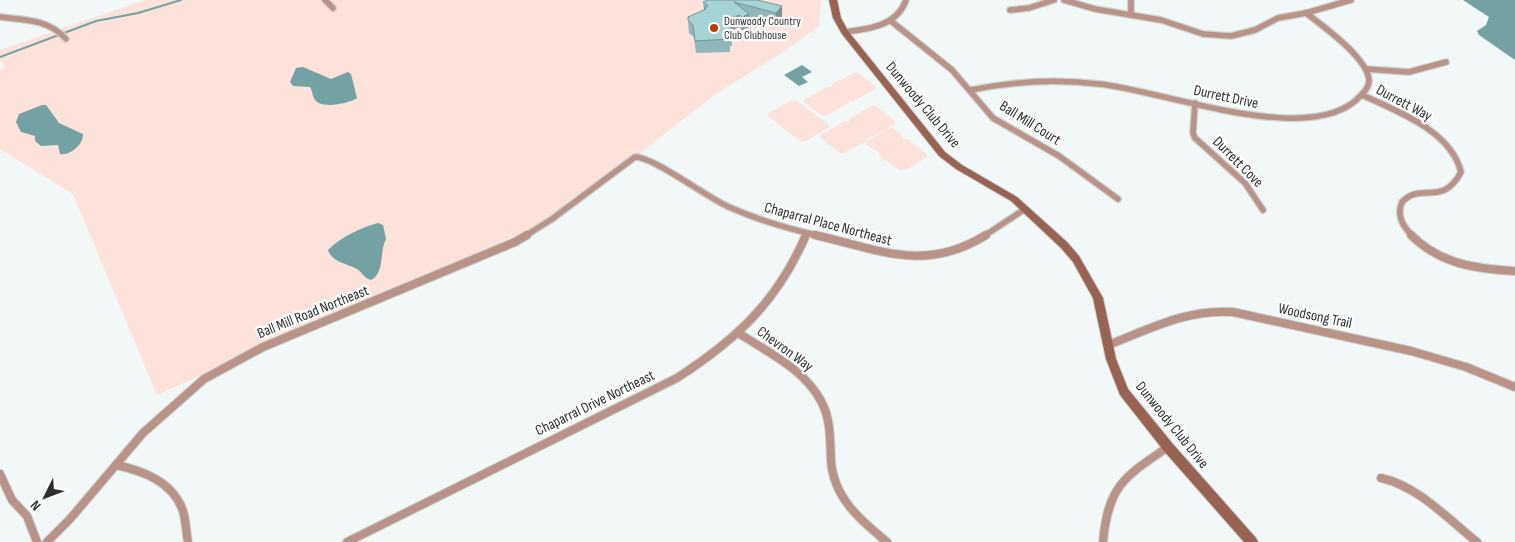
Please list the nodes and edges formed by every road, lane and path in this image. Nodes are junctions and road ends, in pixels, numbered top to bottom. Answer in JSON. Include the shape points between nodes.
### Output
{"nodes":[{"id":1,"x":325,"y":0,"type":"edge"},
{"id":2,"x":833,"y":0,"type":"edge"},
{"id":3,"x":906,"y":0,"type":"edge"},
{"id":4,"x":1054,"y":0,"type":"edge"},
{"id":5,"x":1064,"y":0,"type":"edge"},
{"id":6,"x":1131,"y":0,"type":"edge"},
{"id":7,"x":1351,"y":0,"type":"edge"},
{"id":8,"x":333,"y":8,"type":"dead end"},
{"id":9,"x":1010,"y":10,"type":"dead end"},
{"id":10,"x":1306,"y":13,"type":"junction"},
{"id":11,"x":1130,"y":15,"type":"junction"},
{"id":12,"x":0,"y":17,"type":"edge"},
{"id":13,"x":891,"y":21,"type":"junction"},
{"id":14,"x":845,"y":32,"type":"junction"},
{"id":15,"x":66,"y":39,"type":"dead end"},
{"id":16,"x":1446,"y":62,"type":"dead end"},
{"id":17,"x":1366,"y":69,"type":"junction"},
{"id":18,"x":971,"y":90,"type":"junction"},
{"id":19,"x":1362,"y":95,"type":"junction"},
{"id":20,"x":1195,"y":103,"type":"junction"},
{"id":21,"x":629,"y":161,"type":"joint"},
{"id":22,"x":1118,"y":199,"type":"dead end"},
{"id":23,"x":1025,"y":209,"type":"junction"},
{"id":24,"x":1264,"y":210,"type":"dead end"},
{"id":25,"x":807,"y":232,"type":"junction"},
{"id":26,"x":1515,"y":271,"type":"edge"},
{"id":27,"x":740,"y":334,"type":"junction"},
{"id":28,"x":1108,"y":345,"type":"junction"},
{"id":29,"x":1515,"y":387,"type":"edge"},
{"id":30,"x":1168,"y":447,"type":"junction"},
{"id":31,"x":116,"y":465,"type":"junction"},
{"id":32,"x":0,"y":474,"type":"edge"},
{"id":33,"x":1381,"y":478,"type":"dead end"},
{"id":34,"x":37,"y":542,"type":"edge"},
{"id":35,"x":47,"y":542,"type":"edge"},
{"id":36,"x":188,"y":542,"type":"edge"},
{"id":37,"x":347,"y":542,"type":"edge"},
{"id":38,"x":887,"y":542,"type":"edge"},
{"id":39,"x":1103,"y":542,"type":"edge"},
{"id":40,"x":1252,"y":542,"type":"edge"},
{"id":41,"x":1476,"y":542,"type":"edge"}],
"edges":[{"from":1,"to":8,"type":"street"},
{"from":2,"to":14,"type":"street","name":"Dunwoody Club Drive","via":[[837,18]]},
{"from":3,"to":13,"type":"street"},
{"from":4,"to":9,"type":"street"},
{"from":5,"to":11,"type":"street"},
{"from":6,"to":11,"type":"street"},
{"from":7,"to":10,"type":"street"},
{"from":10,"to":11,"type":"street","via":[[1278,18],[1255,30],[1231,36],[1203,34],[1161,20]]},
{"from":10,"to":17,"type":"street"},
{"from":12,"to":15,"type":"street","via":[[43,23],[57,29]]},
{"from":13,"to":14,"type":"street"},
{"from":13,"to":18,"type":"street","name":"Ball Mill Court","via":[[946,64]]},
{"from":14,"to":23,"type":"street","name":"Dunwoody Club Drive","via":[[942,154]]},
{"from":16,"to":17,"type":"street","via":[[1409,72]]},
{"from":17,"to":19,"type":"street","via":[[1370,80]]},
{"from":18,"to":20,"type":"street","name":"Durrett Drive","via":[[1013,82],[1055,81],[1118,86]]},
{"from":18,"to":22,"type":"street","name":"Ball Mill Court","via":[[993,118],[1066,161]]},
{"from":19,"to":20,"type":"street","name":"Durrett Drive","via":[[1344,110],[1332,114],[1286,119],[1266,119]]},
{"from":19,"to":26,"type":"street","name":"Durrett Way","via":[[1421,124],[1458,160],[1460,178],[1454,185],[1441,191],[1417,193],[1401,206],[1401,220],[1415,239],[1429,251],[1458,265]]},
{"from":20,"to":24,"type":"street","name":"Durrett Cove","via":[[1195,138],[1245,183]]},
{"from":21,"to":25,"type":"street","name":"Chaparral Place Northeast","via":[[645,158],[723,205],[761,220]]},
{"from":21,"to":31,"type":"street","name":"Ball Mill Road Northeast","via":[[552,220],[515,242],[263,347],[221,368],[170,408]]},
{"from":23,"to":25,"type":"street","name":"Chaparral Place Northeast","via":[[963,248],[932,257],[897,255]]},
{"from":23,"to":28,"type":"street","name":"Dunwoody Club Drive","via":[[1064,244],[1088,277],[1098,298]]},
{"from":25,"to":27,"type":"street","name":"Chaparral Drive Northeast","via":[[784,283]]},
{"from":27,"to":37,"type":"street","name":"Chaparral Drive Northeast","via":[[677,378]]},
{"from":27,"to":38,"type":"street","name":"Chevron Way","via":[[799,375],[818,394],[830,423],[831,462],[841,496],[862,522]]},
{"from":28,"to":29,"type":"street","name":"Woodsong Trail","via":[[1190,314],[1237,313],[1465,367]]},
{"from":28,"to":30,"type":"street","name":"Dunwoody Club Drive","via":[[1124,392]]},
{"from":30,"to":39,"type":"street","via":[[1117,486],[1104,518]]},
{"from":30,"to":40,"type":"street","name":"Dunwoody Club Drive"},
{"from":31,"to":35,"type":"street","name":"Ball Mill Road Northeast"},
{"from":31,"to":36,"type":"street","via":[[148,474],[172,492],[183,512]]},
{"from":32,"to":34,"type":"street","via":[[12,500],[27,516]]},
{"from":33,"to":41,"type":"street","via":[[1390,478],[1407,488]]}]}
